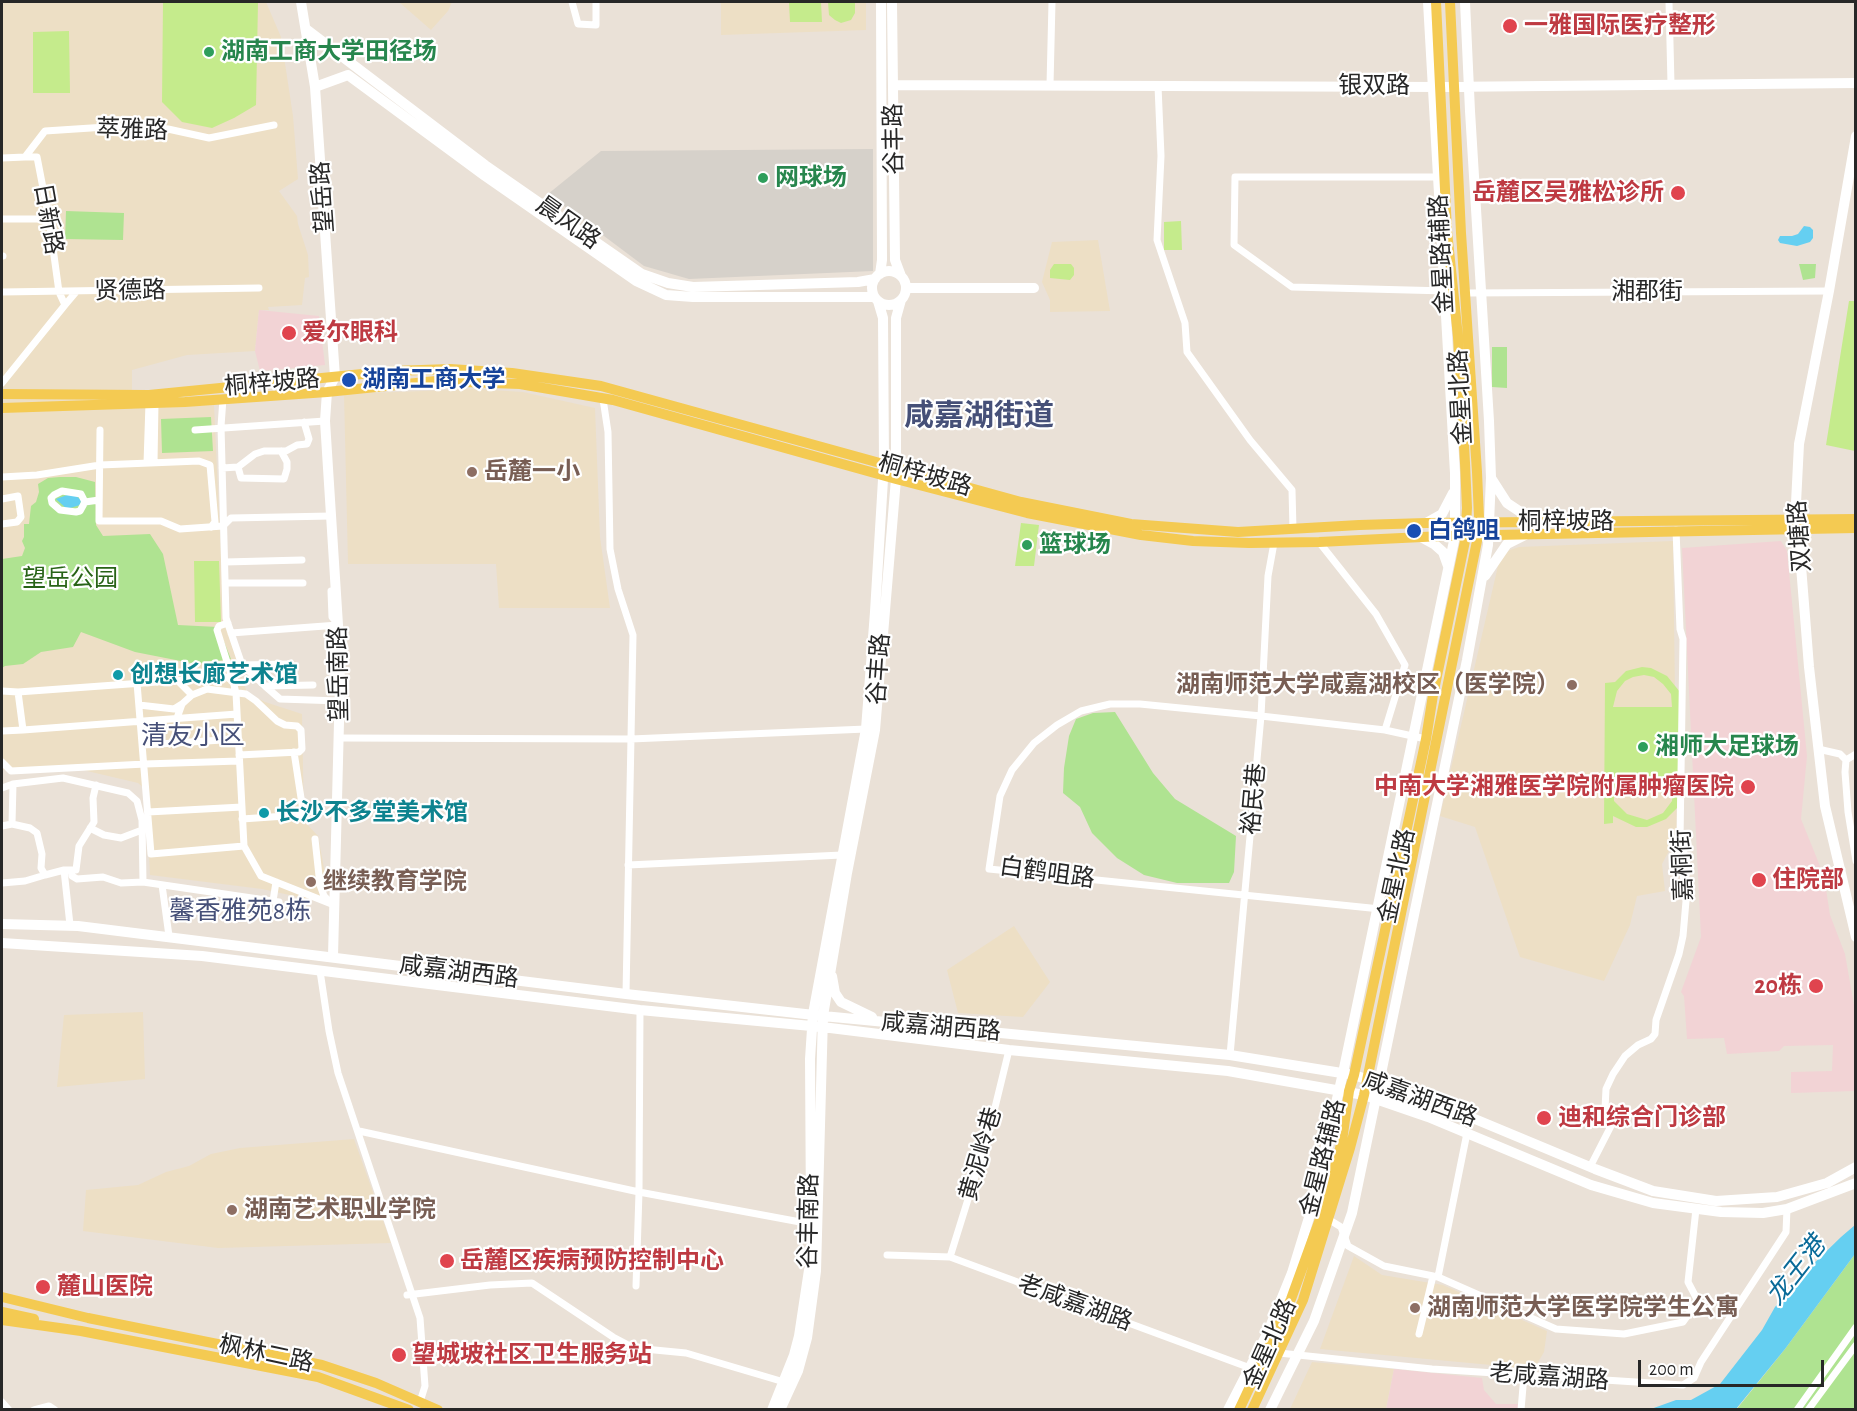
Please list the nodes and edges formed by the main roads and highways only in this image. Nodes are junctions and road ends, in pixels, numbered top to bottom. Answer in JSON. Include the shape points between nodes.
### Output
{"nodes":[{"id":1,"x":1436,"y":2,"type":"edge"},
{"id":2,"x":1450,"y":2,"type":"edge"},
{"id":3,"x":2,"y":394,"type":"edge"},
{"id":4,"x":2,"y":408,"type":"edge"},
{"id":5,"x":1856,"y":519,"type":"edge"},
{"id":6,"x":1484,"y":522,"type":"junction"},
{"id":7,"x":1461,"y":523,"type":"junction"},
{"id":8,"x":1798,"y":524,"type":"junction"},
{"id":9,"x":1856,"y":528,"type":"edge"},
{"id":10,"x":1460,"y":536,"type":"junction"},
{"id":11,"x":1484,"y":536,"type":"junction"},
{"id":12,"x":2,"y":1297,"type":"edge"},
{"id":13,"x":2,"y":1304,"type":"edge"},
{"id":14,"x":17,"y":1311,"type":"junction"},
{"id":15,"x":2,"y":1312,"type":"edge"},
{"id":16,"x":88,"y":1318,"type":"junction"},
{"id":17,"x":2,"y":1320,"type":"edge"},
{"id":18,"x":81,"y":1332,"type":"junction"},
{"id":19,"x":387,"y":1406,"type":"edge"},
{"id":20,"x":419,"y":1406,"type":"edge"},
{"id":21,"x":409,"y":1410,"type":"edge"},
{"id":22,"x":438,"y":1410,"type":"edge"},
{"id":23,"x":1239,"y":1410,"type":"edge"},
{"id":24,"x":1252,"y":1410,"type":"edge"}],
"edges":[{"from":1,"to":7,"type":"main road","name":"金星北路","via":[[1436,87],[1448,291],[1458,337]]},
{"from":2,"to":6,"type":"main road","name":"金星北路","via":[[1466,293]]},
{"from":3,"to":7,"type":"main road","name":"桐梓坡路","via":[[149,395],[393,371],[512,373],[601,386],[1021,502],[1131,524],[1238,532]]},
{"from":4,"to":10,"type":"main road","name":"桐梓坡路","via":[[223,399],[436,381],[520,384],[603,399],[1027,513],[1141,535],[1274,543]]},
{"from":5,"to":8,"type":"main road","name":"桐梓坡路"},
{"from":6,"to":7,"type":"main road","name":"桐梓坡路"},
{"from":6,"to":8,"type":"main road","name":"桐梓坡路"},
{"from":6,"to":11,"type":"main road","name":"金星北路"},
{"from":7,"to":10,"type":"main road","name":"金星北路"},
{"from":8,"to":9,"type":"main road","name":"桐梓坡路"},
{"from":8,"to":11,"type":"main road","name":"桐梓坡路"},
{"from":10,"to":11,"type":"main road","name":"桐梓坡路"},
{"from":10,"to":23,"type":"main road","name":"金星北路","via":[[1426,739],[1344,1090],[1342,1141],[1320,1220],[1291,1299]]},
{"from":11,"to":24,"type":"main road","name":"金星北路","via":[[1370,1097],[1303,1300]]},
{"from":12,"to":16,"type":"main road","name":"枫林二路"},
{"from":13,"to":14,"type":"main road"},
{"from":14,"to":15,"type":"main road"},
{"from":14,"to":16,"type":"main road","name":"枫林二路"},
{"from":14,"to":18,"type":"main road","name":"枫林二路"},
{"from":16,"to":20,"type":"main road","name":"枫林二路","via":[[322,1365],[376,1383]]},
{"from":17,"to":18,"type":"main road","name":"枫林二路"},
{"from":18,"to":19,"type":"main road","name":"枫林二路","via":[[318,1377]]},
{"from":19,"to":21,"type":"main road","name":"枫林二路"},
{"from":20,"to":22,"type":"main road","name":"枫林二路"}]}
